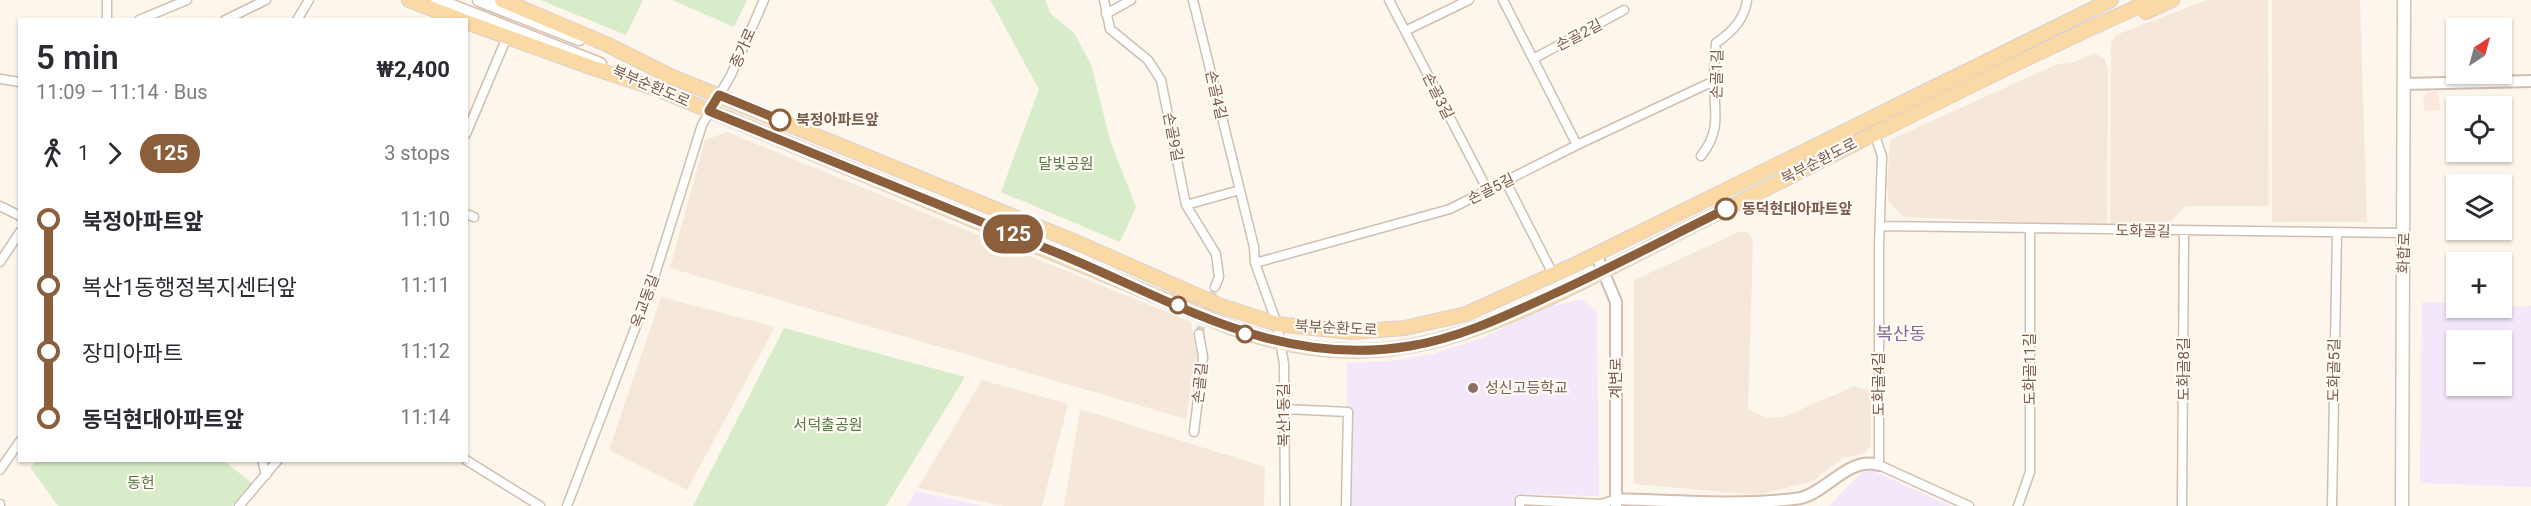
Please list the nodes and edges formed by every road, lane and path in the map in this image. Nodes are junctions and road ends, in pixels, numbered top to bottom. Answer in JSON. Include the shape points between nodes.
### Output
{"nodes":[{"id":1,"x":107,"y":0,"type":"edge"},
{"id":2,"x":187,"y":0,"type":"edge"},
{"id":3,"x":266,"y":0,"type":"edge"},
{"id":4,"x":309,"y":0,"type":"edge"},
{"id":5,"x":409,"y":0,"type":"edge"},
{"id":6,"x":437,"y":0,"type":"edge"},
{"id":7,"x":479,"y":0,"type":"edge"},
{"id":8,"x":502,"y":0,"type":"edge"},
{"id":9,"x":764,"y":0,"type":"edge"},
{"id":10,"x":1104,"y":0,"type":"edge"},
{"id":11,"x":1131,"y":0,"type":"edge"},
{"id":12,"x":1193,"y":0,"type":"edge"},
{"id":13,"x":1389,"y":0,"type":"edge"},
{"id":14,"x":1468,"y":0,"type":"edge"},
{"id":15,"x":1503,"y":0,"type":"edge"},
{"id":16,"x":1747,"y":0,"type":"edge"},
{"id":17,"x":2095,"y":0,"type":"edge"},
{"id":18,"x":2111,"y":0,"type":"edge"},
{"id":19,"x":2153,"y":0,"type":"edge"},
{"id":20,"x":2172,"y":0,"type":"edge"},
{"id":21,"x":2404,"y":0,"type":"edge"},
{"id":22,"x":1624,"y":10,"type":"dead end"},
{"id":23,"x":1106,"y":14,"type":"junction"},
{"id":24,"x":107,"y":18,"type":"edge"},
{"id":25,"x":144,"y":18,"type":"edge"},
{"id":26,"x":229,"y":18,"type":"edge"},
{"id":27,"x":298,"y":18,"type":"edge"},
{"id":28,"x":456,"y":18,"type":"edge"},
{"id":29,"x":468,"y":23,"type":"edge"},
{"id":30,"x":1405,"y":31,"type":"junction"},
{"id":31,"x":507,"y":37,"type":"junction"},
{"id":32,"x":1533,"y":59,"type":"junction"},
{"id":33,"x":666,"y":74,"type":"junction"},
{"id":34,"x":0,"y":79,"type":"edge"},
{"id":35,"x":1714,"y":81,"type":"junction"},
{"id":36,"x":2531,"y":81,"type":"edge"},
{"id":37,"x":18,"y":82,"type":"edge"},
{"id":38,"x":2404,"y":84,"type":"junction"},
{"id":39,"x":1936,"y":85,"type":"junction"},
{"id":40,"x":660,"y":90,"type":"junction"},
{"id":41,"x":719,"y":95,"type":"junction"},
{"id":42,"x":1943,"y":99,"type":"junction"},
{"id":43,"x":709,"y":111,"type":"junction"},
{"id":44,"x":468,"y":129,"type":"edge"},
{"id":45,"x":1874,"y":133,"type":"junction"},
{"id":46,"x":1577,"y":145,"type":"junction"},
{"id":47,"x":1701,"y":156,"type":"dead end"},
{"id":48,"x":1506,"y":182,"type":"junction"},
{"id":49,"x":1240,"y":190,"type":"junction"},
{"id":50,"x":1488,"y":191,"type":"junction"},
{"id":51,"x":1186,"y":205,"type":"junction"},
{"id":52,"x":0,"y":206,"type":"edge"},
{"id":53,"x":18,"y":215,"type":"edge"},
{"id":54,"x":1881,"y":226,"type":"junction"},
{"id":55,"x":2030,"y":230,"type":"junction"},
{"id":56,"x":2184,"y":232,"type":"junction"},
{"id":57,"x":2405,"y":233,"type":"junction"},
{"id":58,"x":2337,"y":234,"type":"junction"},
{"id":59,"x":18,"y":235,"type":"edge"},
{"id":60,"x":1596,"y":254,"type":"junction"},
{"id":61,"x":0,"y":262,"type":"edge"},
{"id":62,"x":1255,"y":263,"type":"junction"},
{"id":63,"x":1604,"y":270,"type":"junction"},
{"id":64,"x":1553,"y":274,"type":"junction"},
{"id":65,"x":1215,"y":287,"type":"tunnel mouth"},
{"id":66,"x":1277,"y":324,"type":"junction"},
{"id":67,"x":1199,"y":334,"type":"tunnel mouth"},
{"id":68,"x":1281,"y":344,"type":"junction"},
{"id":69,"x":1284,"y":409,"type":"junction"},
{"id":70,"x":1194,"y":432,"type":"dead end"},
{"id":71,"x":18,"y":444,"type":"edge"},
{"id":72,"x":468,"y":461,"type":"edge"},
{"id":73,"x":263,"y":462,"type":"edge"},
{"id":74,"x":276,"y":462,"type":"edge"},
{"id":75,"x":1879,"y":465,"type":"junction"},
{"id":76,"x":0,"y":470,"type":"edge"},
{"id":77,"x":266,"y":475,"type":"junction"},
{"id":78,"x":1616,"y":503,"type":"edge"},
{"id":79,"x":239,"y":506,"type":"edge"},
{"id":80,"x":540,"y":506,"type":"edge"},
{"id":81,"x":567,"y":506,"type":"edge"},
{"id":82,"x":1285,"y":506,"type":"edge"},
{"id":83,"x":1346,"y":506,"type":"edge"},
{"id":84,"x":1520,"y":506,"type":"edge"},
{"id":85,"x":1969,"y":506,"type":"edge"},
{"id":86,"x":2018,"y":506,"type":"edge"},
{"id":87,"x":2182,"y":506,"type":"edge"},
{"id":88,"x":2332,"y":506,"type":"edge"},
{"id":89,"x":2402,"y":506,"type":"edge"}],
"edges":[{"from":1,"to":24,"type":"street"},
{"from":2,"to":25,"type":"street"},
{"from":3,"to":26,"type":"street"},
{"from":4,"to":27,"type":"street"},
{"from":5,"to":28,"type":"main road"},
{"from":6,"to":40,"type":"main road","name":"북부순환도로"},
{"from":7,"to":33,"type":"main road","name":"북부순환도로"},
{"from":8,"to":33,"type":"main road"},
{"from":9,"to":41,"type":"street","name":"종가로"},
{"from":10,"to":23,"type":"street","name":"손골9길"},
{"from":11,"to":23,"type":"street"},
{"from":12,"to":49,"type":"street","name":"손골4길"},
{"from":13,"to":30,"type":"street","name":"손골3길"},
{"from":14,"to":30,"type":"street"},
{"from":15,"to":32,"type":"street"},
{"from":16,"to":35,"type":"street","name":"손골1길","via":[[1746,10],[1730,33],[1716,43]]},
{"from":17,"to":39,"type":"main road"},
{"from":18,"to":39,"type":"main road","name":"북부순환도로"},
{"from":19,"to":42,"type":"main road","name":"북부순환도로"},
{"from":20,"to":42,"type":"main road"},
{"from":21,"to":38,"type":"main road","name":"화합로"},
{"from":22,"to":32,"type":"street","name":"손골2길"},
{"from":23,"to":51,"type":"street","name":"손골9길","via":[[1114,35],[1140,51],[1157,71]]},
{"from":29,"to":31,"type":"main road"},
{"from":30,"to":50,"type":"street","name":"손골3길"},
{"from":31,"to":40,"type":"main road"},
{"from":31,"to":44,"type":"street"},
{"from":32,"to":46,"type":"street"},
{"from":33,"to":41,"type":"main road","name":"북부순환도로"},
{"from":34,"to":37,"type":"street"},
{"from":35,"to":46,"type":"street","name":"손골5길"},
{"from":35,"to":47,"type":"street","name":"손골1길","via":[[1717,116],[1712,141]]},
{"from":36,"to":38,"type":"street"},
{"from":38,"to":57,"type":"main road","name":"화합로"},
{"from":39,"to":60,"type":"main road","name":"북부순환도로"},
{"from":40,"to":43,"type":"main road","name":"북부순환도로"},
{"from":41,"to":43,"type":"street","name":"옥교동길"},
{"from":41,"to":66,"type":"main road","name":"북부순환도로","bridge":true,"via":[[1221,306]]},
{"from":42,"to":45,"type":"main road","name":"북부순환도로"},
{"from":43,"to":68,"type":"main road","name":"북부순환도로","bridge":true,"via":[[1072,258],[1248,335]]},
{"from":43,"to":81,"type":"street","name":"옥교동길","via":[[652,284]]},
{"from":45,"to":54,"type":"street","name":"도화골4길","via":[[1882,156]]},
{"from":45,"to":63,"type":"main road","name":"북부순환도로"},
{"from":46,"to":48,"type":"street","name":"손골5길"},
{"from":48,"to":50,"type":"street","name":"손골5길"},
{"from":48,"to":64,"type":"street"},
{"from":49,"to":51,"type":"street"},
{"from":49,"to":62,"type":"street","name":"손골4길"},
{"from":50,"to":62,"type":"street","name":"손골5길","via":[[1419,220]]},
{"from":51,"to":65,"type":"street","name":"손골9길","via":[[1216,254],[1219,277]]},
{"from":52,"to":53,"type":"street"},
{"from":54,"to":55,"type":"street","name":"도화골길"},
{"from":54,"to":75,"type":"street","name":"도화골4길"},
{"from":55,"to":56,"type":"street","name":"도화골길"},
{"from":55,"to":86,"type":"street","name":"도화골11길","via":[[2030,472]]},
{"from":56,"to":58,"type":"street","name":"도화골길"},
{"from":56,"to":87,"type":"street","name":"도화골8길"},
{"from":57,"to":58,"type":"street","name":"도화골길"},
{"from":57,"to":89,"type":"main road","name":"화합로"},
{"from":58,"to":88,"type":"street","name":"도화골5길"},
{"from":59,"to":61,"type":"street"},
{"from":60,"to":63,"type":"street","name":"계변로"},
{"from":60,"to":64,"type":"main road","name":"북부순환도로"},
{"from":62,"to":66,"type":"street","name":"손골4길"},
{"from":63,"to":68,"type":"main road","name":"북부순환도로","via":[[1443,340],[1407,347],[1352,350]]},
{"from":63,"to":78,"type":"street","name":"계변로","via":[[1616,302]]},
{"from":64,"to":66,"type":"main road","name":"북부순환도로","via":[[1466,314],[1405,328],[1341,332]]},
{"from":66,"to":68,"type":"street","name":"복산1동길"},
{"from":67,"to":70,"type":"street","name":"손골길","via":[[1203,357]]},
{"from":68,"to":69,"type":"street","name":"복산1동길"},
{"from":69,"to":82,"type":"street","name":"복산1동길"},
{"from":69,"to":83,"type":"street","via":[[1348,412]]},
{"from":71,"to":76,"type":"street"},
{"from":72,"to":80,"type":"street"},
{"from":73,"to":77,"type":"street"},
{"from":74,"to":77,"type":"street"},
{"from":75,"to":78,"type":"street","via":[[1861,464],[1846,470],[1814,495],[1757,506]]},
{"from":75,"to":85,"type":"street"},
{"from":77,"to":79,"type":"street"},
{"from":78,"to":84,"type":"street","via":[[1520,500]]}]}
